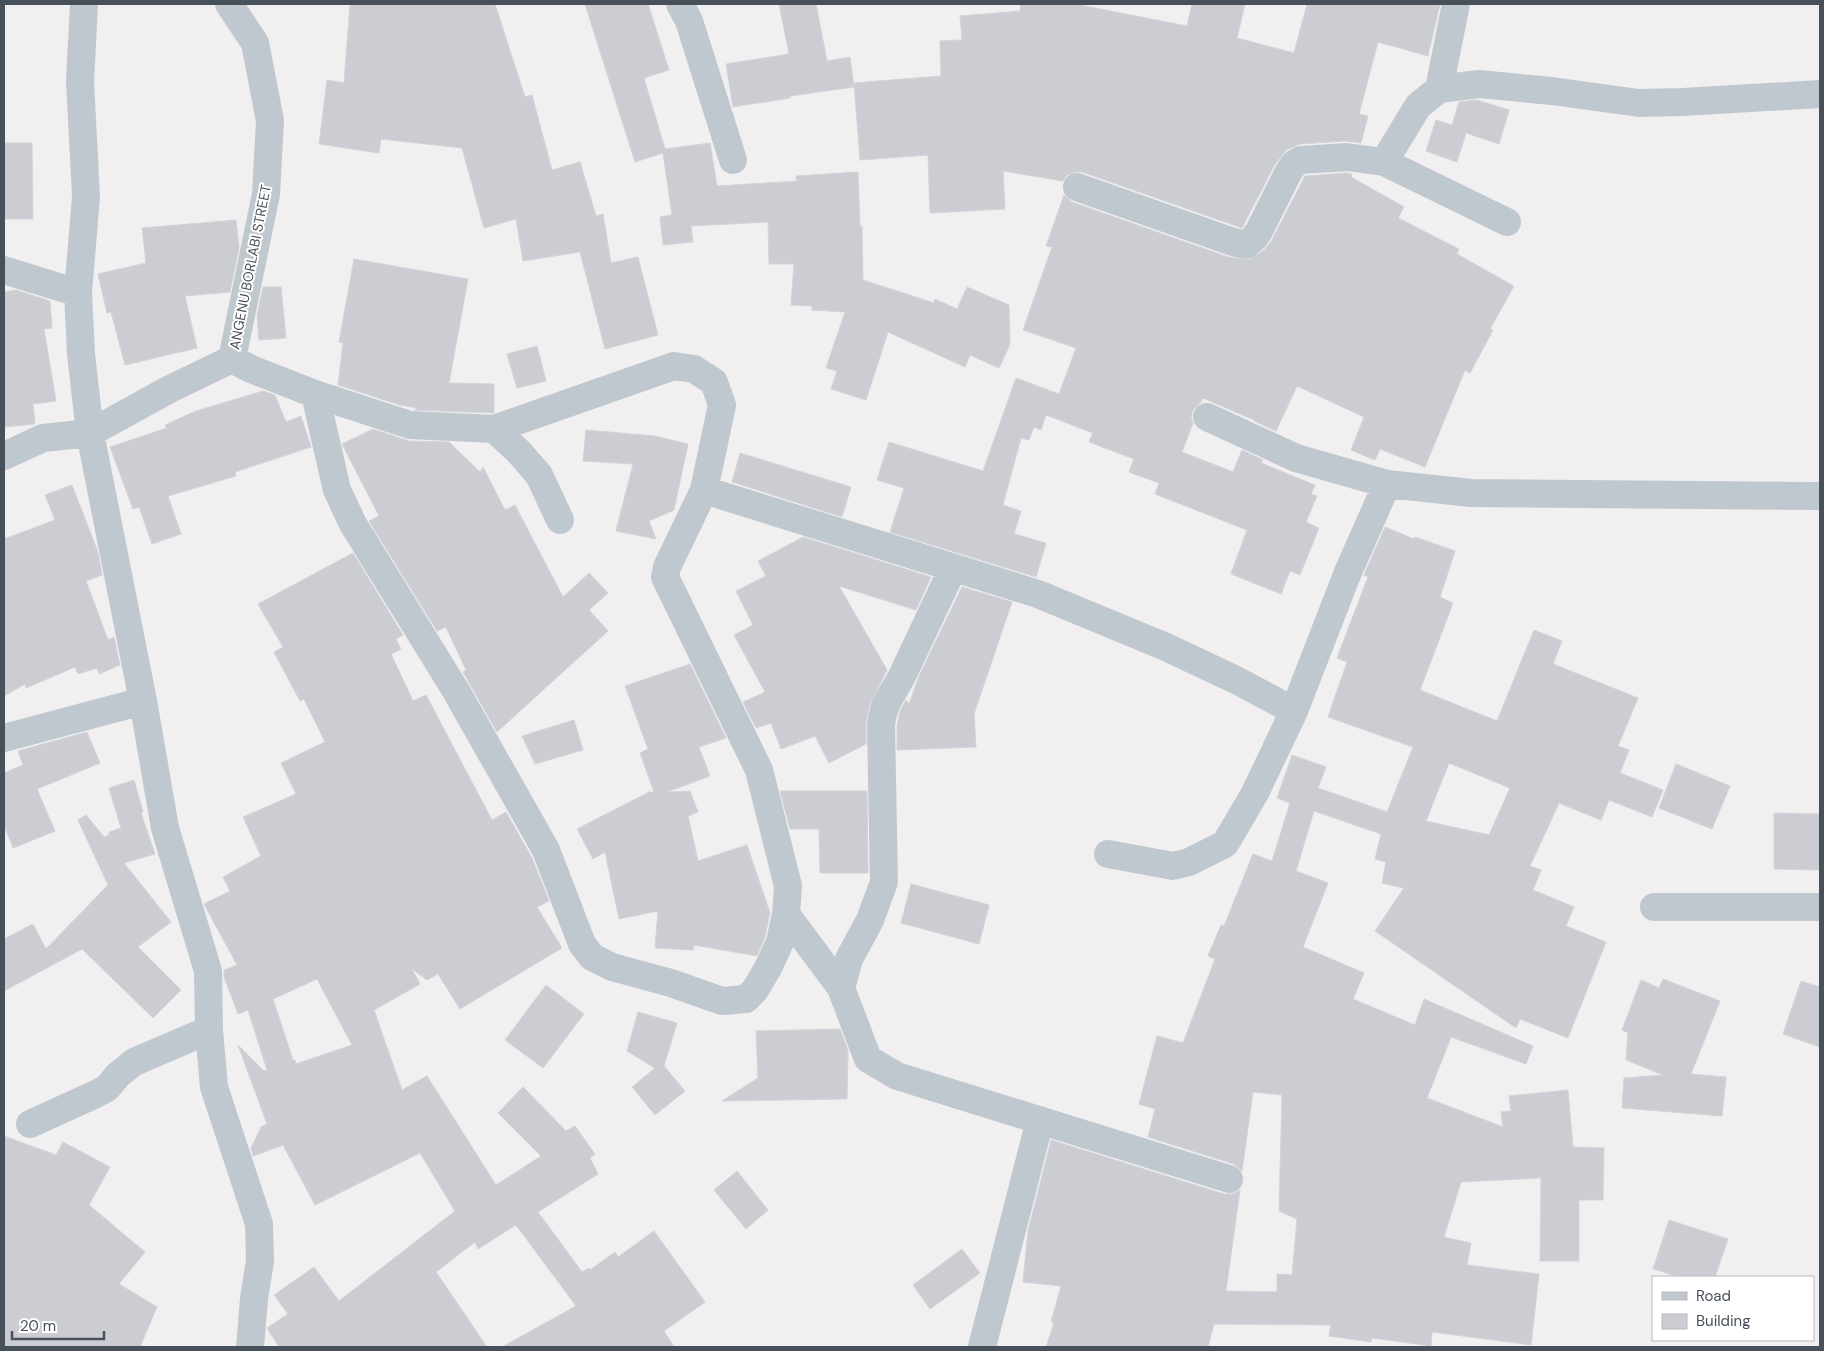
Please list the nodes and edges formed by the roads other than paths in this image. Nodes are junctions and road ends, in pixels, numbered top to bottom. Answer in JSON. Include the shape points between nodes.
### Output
{"nodes":[{"id":1,"x":84,"y":4,"type":"edge"},
{"id":2,"x":230,"y":4,"type":"edge"},
{"id":3,"x":680,"y":4,"type":"edge"},
{"id":4,"x":1456,"y":4,"type":"edge"},
{"id":5,"x":1438,"y":89,"type":"junction"},
{"id":6,"x":1820,"y":94,"type":"edge"},
{"id":7,"x":734,"y":160,"type":"dead end"},
{"id":8,"x":1384,"y":162,"type":"junction"},
{"id":9,"x":1077,"y":187,"type":"dead end"},
{"id":10,"x":1507,"y":222,"type":"dead end"},
{"id":11,"x":4,"y":270,"type":"edge"},
{"id":12,"x":78,"y":293,"type":"junction"},
{"id":13,"x":232,"y":359,"type":"junction"},
{"id":14,"x":314,"y":394,"type":"junction"},
{"id":15,"x":1207,"y":417,"type":"dead end"},
{"id":16,"x":494,"y":429,"type":"junction"},
{"id":17,"x":90,"y":433,"type":"junction"},
{"id":18,"x":4,"y":456,"type":"edge"},
{"id":19,"x":1387,"y":484,"type":"junction"},
{"id":20,"x":704,"y":490,"type":"junction"},
{"id":21,"x":1820,"y":496,"type":"edge"},
{"id":22,"x":560,"y":520,"type":"dead end"},
{"id":23,"x":953,"y":568,"type":"junction"},
{"id":24,"x":143,"y":701,"type":"junction"},
{"id":25,"x":1294,"y":711,"type":"junction"},
{"id":26,"x":4,"y":738,"type":"edge"},
{"id":27,"x":1108,"y":854,"type":"dead end"},
{"id":28,"x":1654,"y":907,"type":"dead end"},
{"id":29,"x":1820,"y":907,"type":"edge"},
{"id":30,"x":786,"y":914,"type":"junction"},
{"id":31,"x":841,"y":988,"type":"junction"},
{"id":32,"x":209,"y":1030,"type":"junction"},
{"id":33,"x":1040,"y":1120,"type":"junction"},
{"id":34,"x":30,"y":1124,"type":"dead end"},
{"id":35,"x":1228,"y":1179,"type":"dead end"},
{"id":36,"x":250,"y":1347,"type":"edge"},
{"id":37,"x":982,"y":1347,"type":"edge"}],
"edges":[{"from":1,"to":12,"type":"street","via":[[80,81],[86,197]]},
{"from":2,"to":13,"type":"street","name":"ANGENU BORLABI STREET","via":[[255,43],[270,121],[266,194]]},
{"from":3,"to":7,"type":"street","via":[[689,21]]},
{"from":4,"to":5,"type":"street"},
{"from":5,"to":6,"type":"street","via":[[1479,84],[1552,90],[1639,103]]},
{"from":5,"to":8,"type":"street","via":[[1418,106]]},
{"from":8,"to":9,"type":"street","via":[[1347,157],[1301,160],[1294,164],[1259,231],[1246,244]]},
{"from":8,"to":10,"type":"street"},
{"from":11,"to":12,"type":"street"},
{"from":12,"to":17,"type":"street"},
{"from":13,"to":14,"type":"street"},
{"from":13,"to":17,"type":"street"},
{"from":14,"to":16,"type":"street","via":[[410,425]]},
{"from":14,"to":30,"type":"street","via":[[337,490],[353,524],[456,691],[546,850],[582,944],[592,957],[612,967],[722,1001],[746,999],[768,968],[780,942]]},
{"from":15,"to":19,"type":"street","via":[[1296,458]]},
{"from":16,"to":20,"type":"street","via":[[674,366],[694,369],[714,382],[722,405]]},
{"from":16,"to":22,"type":"street","via":[[539,475]]},
{"from":17,"to":18,"type":"street","via":[[44,438]]},
{"from":17,"to":24,"type":"street"},
{"from":19,"to":21,"type":"street","via":[[1471,493]]},
{"from":19,"to":25,"type":"street","via":[[1348,572]]},
{"from":20,"to":23,"type":"street"},
{"from":20,"to":30,"type":"street","via":[[665,577],[759,770],[788,886]]},
{"from":23,"to":25,"type":"street","via":[[1038,594],[1166,647]]},
{"from":23,"to":31,"type":"street","via":[[882,712],[884,882],[870,920],[849,959]]},
{"from":24,"to":26,"type":"street"},
{"from":24,"to":32,"type":"street","via":[[165,828],[208,971]]},
{"from":25,"to":27,"type":"street","via":[[1255,793],[1225,844],[1189,862],[1173,866]]},
{"from":28,"to":29,"type":"street"},
{"from":30,"to":31,"type":"street"},
{"from":31,"to":33,"type":"street","via":[[868,1059],[897,1076]]},
{"from":32,"to":34,"type":"street","via":[[134,1062],[107,1088]]},
{"from":32,"to":36,"type":"street","via":[[214,1087],[259,1224],[260,1261]]},
{"from":33,"to":35,"type":"street"},
{"from":33,"to":37,"type":"street"}]}
